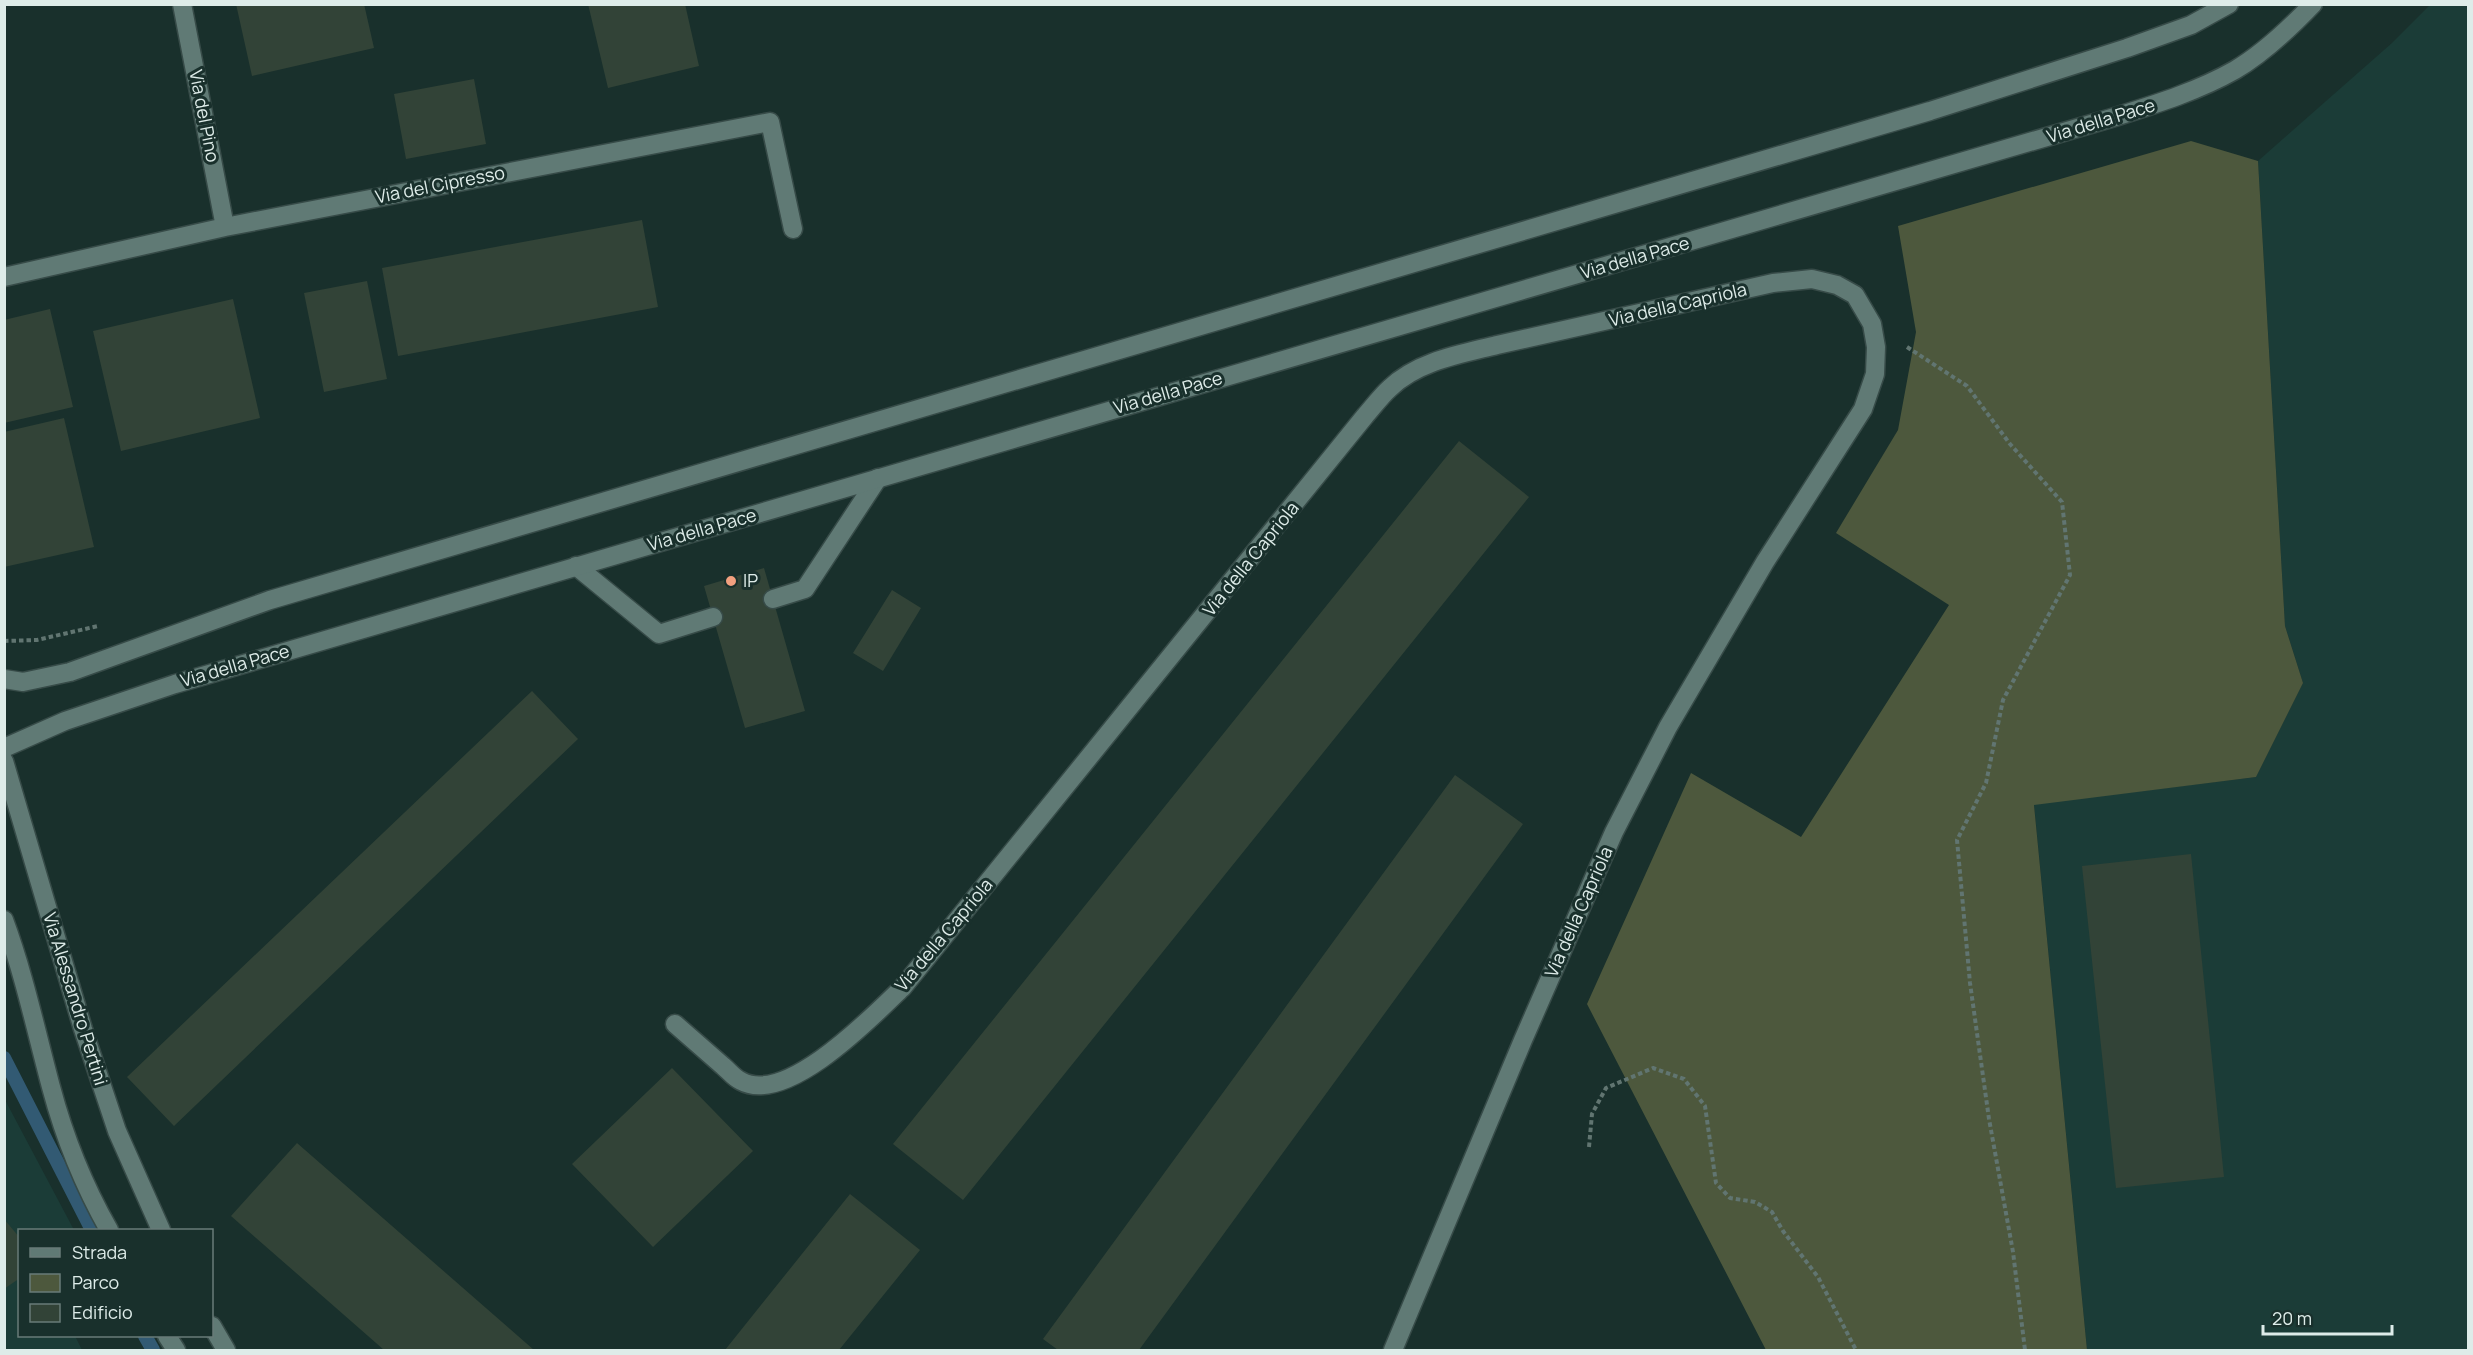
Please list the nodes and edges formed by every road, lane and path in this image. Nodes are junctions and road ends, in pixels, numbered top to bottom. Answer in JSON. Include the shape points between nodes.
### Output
{"nodes":[{"id":1,"x":182,"y":4,"type":"edge"},
{"id":2,"x":2229,"y":4,"type":"edge"},
{"id":3,"x":2313,"y":4,"type":"edge"},
{"id":4,"x":225,"y":227,"type":"junction"},
{"id":5,"x":793,"y":229,"type":"dead end"},
{"id":6,"x":4,"y":277,"type":"edge"},
{"id":7,"x":1872,"y":324,"type":"junction"},
{"id":8,"x":878,"y":478,"type":"junction"},
{"id":9,"x":576,"y":566,"type":"junction"},
{"id":10,"x":773,"y":599,"type":"dead end"},
{"id":11,"x":713,"y":617,"type":"dead end"},
{"id":12,"x":4,"y":680,"type":"edge"},
{"id":13,"x":4,"y":748,"type":"edge"},
{"id":14,"x":4,"y":761,"type":"edge"},
{"id":15,"x":4,"y":920,"type":"edge"},
{"id":16,"x":675,"y":1024,"type":"dead end"},
{"id":17,"x":1589,"y":1147,"type":"dead end"},
{"id":18,"x":108,"y":1229,"type":"edge"},
{"id":19,"x":161,"y":1229,"type":"edge"},
{"id":20,"x":213,"y":1328,"type":"edge"},
{"id":21,"x":168,"y":1337,"type":"edge"},
{"id":22,"x":176,"y":1350,"type":"edge"},
{"id":23,"x":226,"y":1350,"type":"edge"},
{"id":24,"x":1393,"y":1350,"type":"edge"},
{"id":25,"x":1856,"y":1350,"type":"edge"},
{"id":26,"x":2025,"y":1350,"type":"edge"}],
"edges":[{"from":1,"to":4,"type":"street","name":"Via del Pino"},
{"from":2,"to":12,"type":"street","via":[[2191,25],[2127,48],[1930,111],[281,596],[70,672],[23,682]]},
{"from":3,"to":8,"type":"street","name":"Via della Pace","via":[[2286,32],[2236,69],[2179,96]]},
{"from":4,"to":5,"type":"street","name":"Via del Cipresso","via":[[770,122]]},
{"from":4,"to":6,"type":"street","name":"Via del Cipresso"},
{"from":7,"to":16,"type":"street","name":"Via della Capriola","via":[[1854,295],[1837,285],[1812,279],[1773,284],[1532,337],[1458,354],[1422,367],[1391,387],[1365,416],[903,987],[868,1021],[814,1064],[784,1082],[766,1086],[741,1082]]},
{"from":7,"to":24,"type":"street","name":"Via della Capriola","via":[[1875,374],[1863,409],[1759,572],[1668,727],[1614,832]]},
{"from":7,"to":26,"type":"path","via":[[1967,387],[2010,444],[2062,502],[2070,575],[2003,700],[1986,783],[1957,840],[1970,983]]},
{"from":8,"to":9,"type":"street","name":"Via della Pace"},
{"from":8,"to":10,"type":"street","via":[[805,589]]},
{"from":9,"to":11,"type":"street","via":[[659,634]]},
{"from":9,"to":13,"type":"street","name":"Via della Pace","via":[[101,707]]},
{"from":14,"to":19,"type":"street","name":"Via Alessandro Pertini","via":[[117,1131]]},
{"from":15,"to":18,"type":"street","via":[[63,1126],[94,1204]]},
{"from":17,"to":25,"type":"path","via":[[1592,1114],[1606,1088],[1653,1068],[1684,1079],[1705,1106],[1716,1183],[1730,1198],[1755,1202],[1772,1212],[1818,1278]]},
{"from":20,"to":23,"type":"street"},
{"from":21,"to":22,"type":"street"}]}
